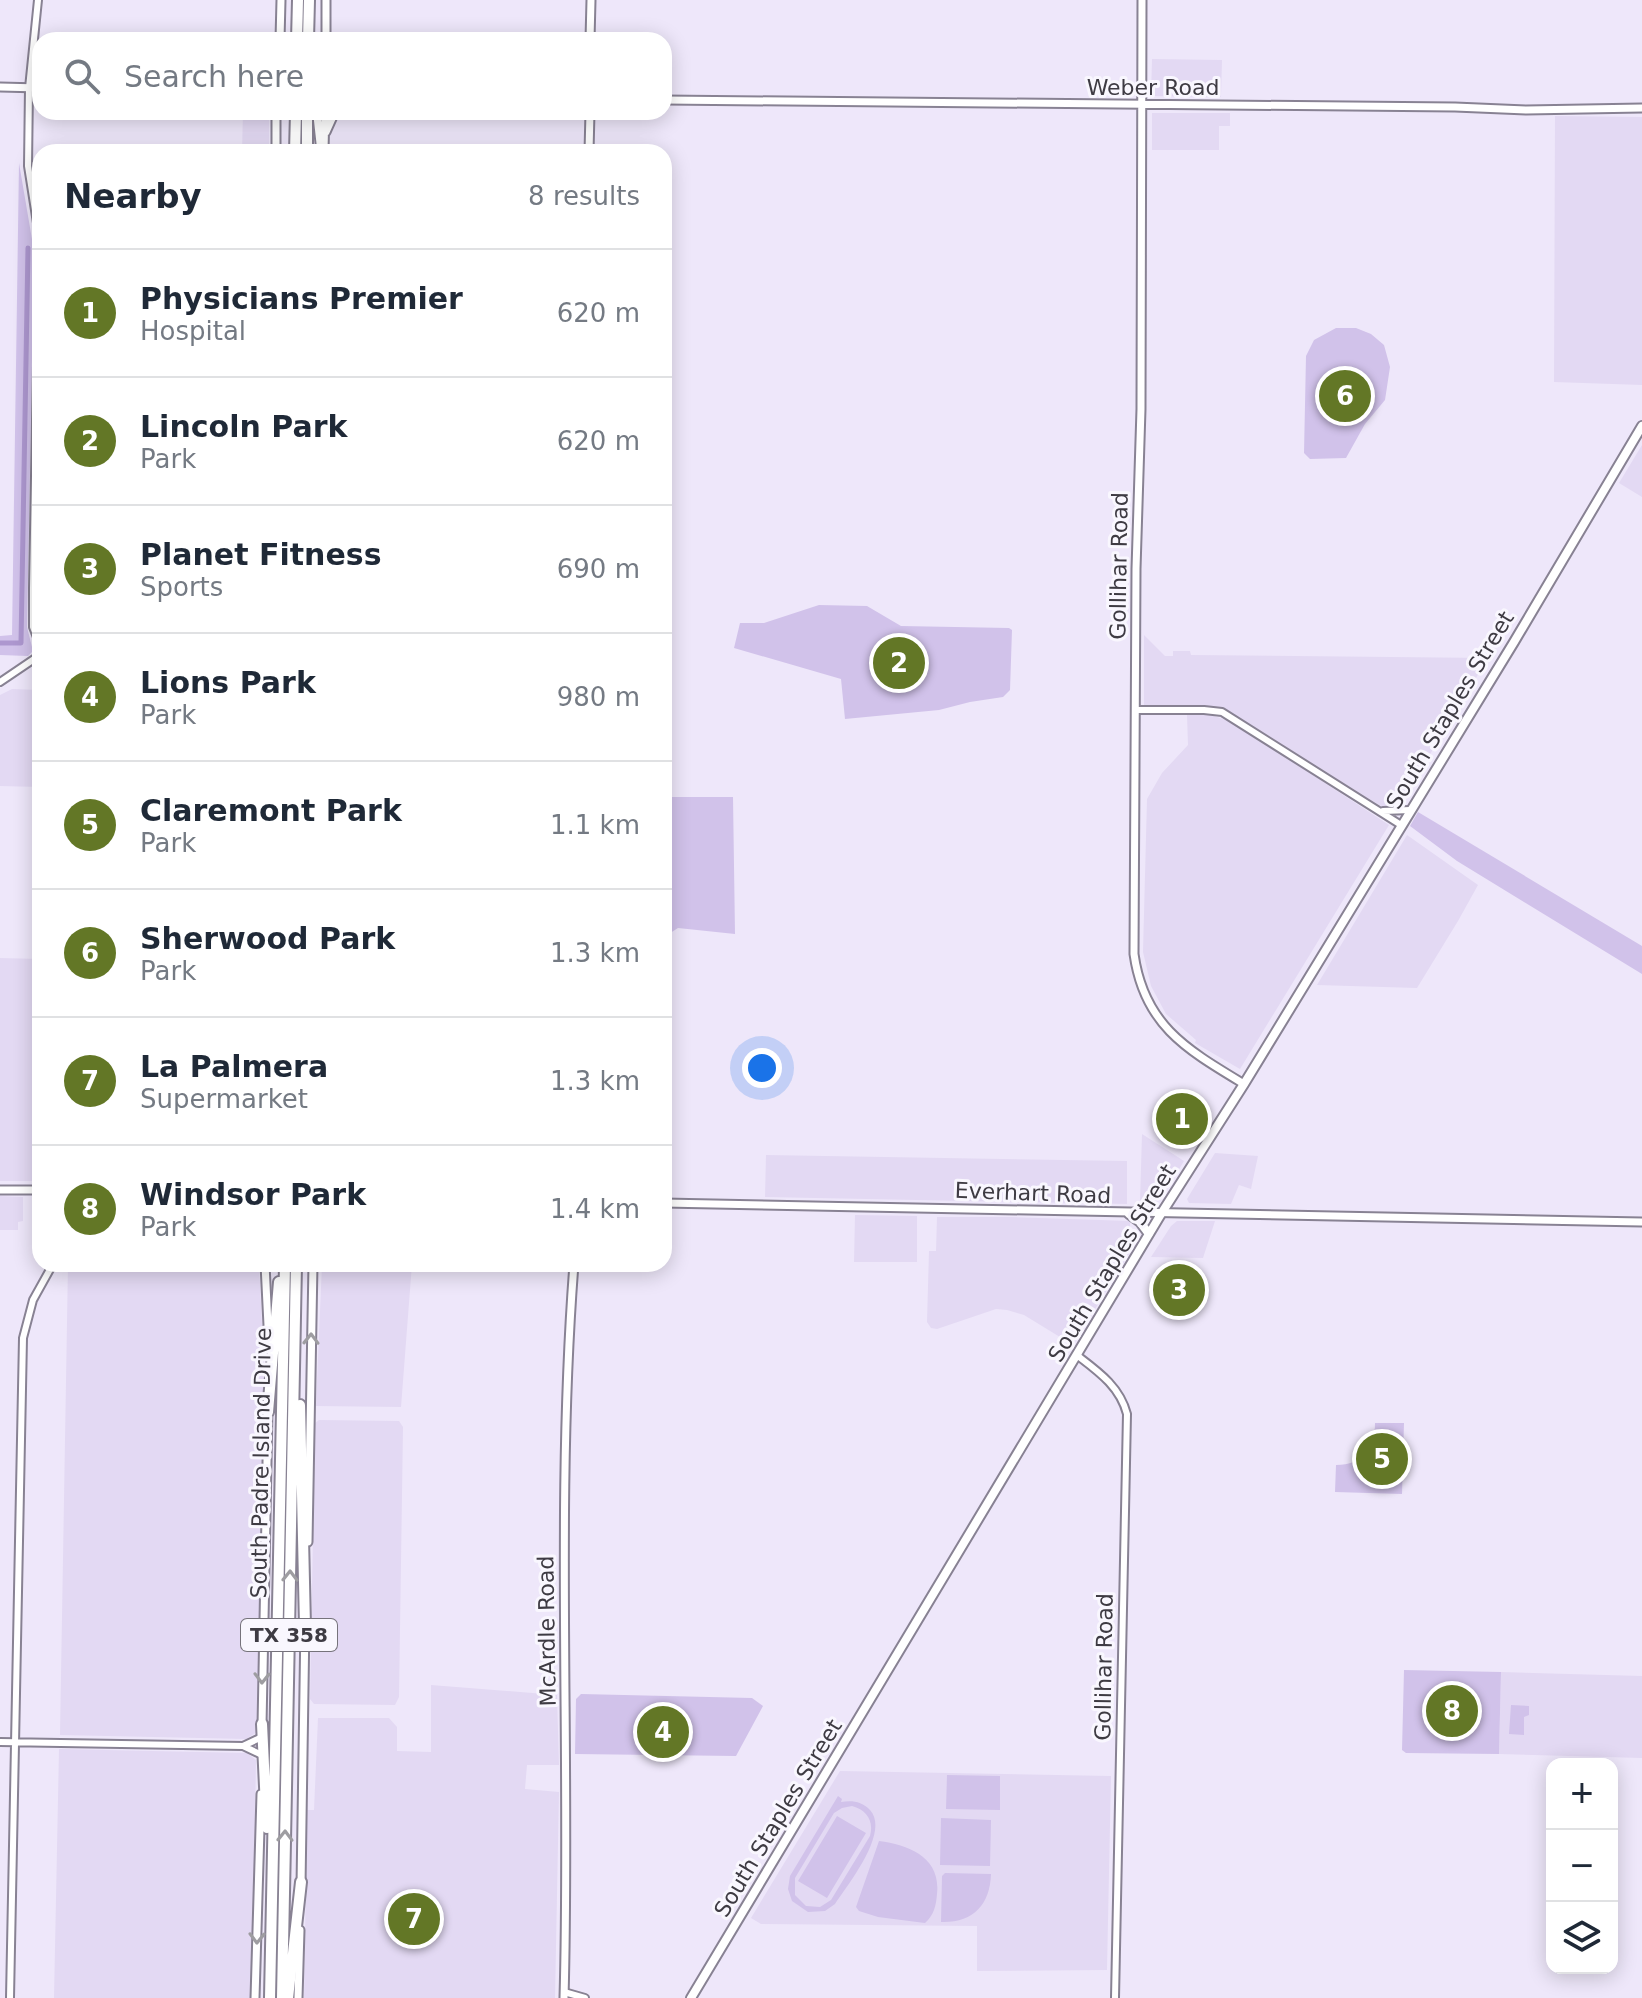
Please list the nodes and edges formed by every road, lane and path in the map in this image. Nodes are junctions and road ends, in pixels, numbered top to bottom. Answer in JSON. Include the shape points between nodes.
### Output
{"nodes":[{"id":1,"x":38,"y":0,"type":"edge"},
{"id":2,"x":281,"y":0,"type":"edge"},
{"id":3,"x":298,"y":0,"type":"edge"},
{"id":4,"x":309,"y":0,"type":"edge"},
{"id":5,"x":326,"y":0,"type":"edge"},
{"id":6,"x":591,"y":0,"type":"edge"},
{"id":7,"x":1142,"y":0,"type":"edge"},
{"id":8,"x":35,"y":32,"type":"edge"},
{"id":9,"x":280,"y":32,"type":"edge"},
{"id":10,"x":297,"y":32,"type":"edge"},
{"id":11,"x":308,"y":32,"type":"edge"},
{"id":12,"x":326,"y":32,"type":"edge"},
{"id":13,"x":590,"y":32,"type":"edge"},
{"id":14,"x":32,"y":59,"type":"edge"},
{"id":15,"x":0,"y":87,"type":"edge"},
{"id":16,"x":29,"y":88,"type":"junction"},
{"id":17,"x":672,"y":100,"type":"edge"},
{"id":18,"x":1141,"y":106,"type":"junction"},
{"id":19,"x":1642,"y":108,"type":"edge"},
{"id":20,"x":278,"y":120,"type":"edge"},
{"id":21,"x":303,"y":120,"type":"edge"},
{"id":22,"x":304,"y":120,"type":"edge"},
{"id":23,"x":306,"y":120,"type":"edge"},
{"id":24,"x":325,"y":120,"type":"edge"},
{"id":25,"x":331,"y":120,"type":"edge"},
{"id":26,"x":590,"y":120,"type":"edge"},
{"id":27,"x":325,"y":134,"type":"junction"},
{"id":28,"x":276,"y":144,"type":"edge"},
{"id":29,"x":297,"y":144,"type":"edge"},
{"id":30,"x":306,"y":144,"type":"edge"},
{"id":31,"x":318,"y":144,"type":"edge"},
{"id":32,"x":323,"y":144,"type":"edge"},
{"id":33,"x":589,"y":144,"type":"edge"},
{"id":34,"x":32,"y":191,"type":"edge"},
{"id":35,"x":1642,"y":426,"type":"edge"},
{"id":36,"x":32,"y":660,"type":"edge"},
{"id":37,"x":0,"y":682,"type":"edge"},
{"id":38,"x":1135,"y":710,"type":"junction"},
{"id":39,"x":1410,"y":810,"type":"junction"},
{"id":40,"x":1379,"y":811,"type":"junction"},
{"id":41,"x":1401,"y":825,"type":"junction"},
{"id":42,"x":1244,"y":1084,"type":"junction"},
{"id":43,"x":0,"y":1190,"type":"edge"},
{"id":44,"x":32,"y":1190,"type":"edge"},
{"id":45,"x":672,"y":1203,"type":"edge"},
{"id":46,"x":1129,"y":1214,"type":"junction"},
{"id":47,"x":1161,"y":1214,"type":"junction"},
{"id":48,"x":1642,"y":1222,"type":"edge"},
{"id":49,"x":1149,"y":1234,"type":"junction"},
{"id":50,"x":49,"y":1272,"type":"edge"},
{"id":51,"x":265,"y":1272,"type":"edge"},
{"id":52,"x":282,"y":1272,"type":"edge"},
{"id":53,"x":283,"y":1272,"type":"edge"},
{"id":54,"x":296,"y":1272,"type":"edge"},
{"id":55,"x":296,"y":1272,"type":"edge"},
{"id":56,"x":313,"y":1272,"type":"edge"},
{"id":57,"x":573,"y":1272,"type":"edge"},
{"id":58,"x":1078,"y":1356,"type":"junction"},
{"id":59,"x":268,"y":1412,"type":"junction"},
{"id":60,"x":305,"y":1626,"type":"junction"},
{"id":61,"x":262,"y":1724,"type":"junction"},
{"id":62,"x":262,"y":1737,"type":"junction"},
{"id":63,"x":0,"y":1742,"type":"edge"},
{"id":64,"x":15,"y":1742,"type":"junction"},
{"id":65,"x":243,"y":1746,"type":"junction"},
{"id":66,"x":262,"y":1755,"type":"junction"},
{"id":67,"x":301,"y":1882,"type":"junction"},
{"id":68,"x":272,"y":1902,"type":"junction"},
{"id":69,"x":564,"y":1995,"type":"edge"},
{"id":70,"x":10,"y":1998,"type":"edge"},
{"id":71,"x":255,"y":1998,"type":"edge"},
{"id":72,"x":270,"y":1998,"type":"edge"},
{"id":73,"x":282,"y":1998,"type":"edge"},
{"id":74,"x":288,"y":1998,"type":"edge"},
{"id":75,"x":298,"y":1998,"type":"edge"},
{"id":76,"x":585,"y":1998,"type":"edge"},
{"id":77,"x":691,"y":1998,"type":"edge"},
{"id":78,"x":1115,"y":1998,"type":"edge"}],
"edges":[{"from":1,"to":8,"type":"street"},
{"from":2,"to":9,"type":"main road"},
{"from":3,"to":10,"type":"highway"},
{"from":4,"to":11,"type":"highway"},
{"from":5,"to":12,"type":"main road"},
{"from":6,"to":13,"type":"main road"},
{"from":7,"to":18,"type":"main road","name":"Gollihar Road"},
{"from":14,"to":16,"type":"street"},
{"from":15,"to":16,"type":"main road"},
{"from":16,"to":34,"type":"street"},
{"from":17,"to":18,"type":"main road","name":"Weber Road"},
{"from":18,"to":19,"type":"main road","name":"Weber Road"},
{"from":18,"to":38,"type":"main road","name":"Gollihar Road"},
{"from":20,"to":28,"type":"main road"},
{"from":21,"to":29,"type":"highway"},
{"from":22,"to":30,"type":"highway"},
{"from":23,"to":31,"type":"main road"},
{"from":24,"to":27,"type":"main road"},
{"from":25,"to":27,"type":"main road"},
{"from":26,"to":33,"type":"main road"},
{"from":27,"to":32,"type":"main road"},
{"from":35,"to":39,"type":"main road","name":"South Staples Street"},
{"from":36,"to":37,"type":"street"},
{"from":38,"to":40,"type":"street","via":[[1222,712]]},
{"from":38,"to":42,"type":"main road","name":"Gollihar Road","via":[[1133,935],[1139,981],[1169,1033]]},
{"from":39,"to":40,"type":"street"},
{"from":39,"to":41,"type":"main road","name":"South Staples Street"},
{"from":40,"to":41,"type":"street"},
{"from":41,"to":42,"type":"main road","name":"South Staples Street"},
{"from":42,"to":47,"type":"main road","name":"South Staples Street"},
{"from":43,"to":44,"type":"main road"},
{"from":45,"to":46,"type":"main road","name":"Everhart Road"},
{"from":46,"to":47,"type":"main road","name":"Everhart Road"},
{"from":46,"to":49,"type":"main road"},
{"from":47,"to":48,"type":"main road","name":"Everhart Road"},
{"from":47,"to":49,"type":"main road","name":"South Staples Street"},
{"from":49,"to":58,"type":"main road","name":"South Staples Street"},
{"from":50,"to":64,"type":"street","via":[[33,1300],[23,1338]]},
{"from":51,"to":59,"type":"main road"},
{"from":52,"to":59,"type":"highway"},
{"from":53,"to":68,"type":"highway","name":"South Padre Island Drive","number":"TX 358"},
{"from":54,"to":60,"type":"highway"},
{"from":73,"to":55,"type":"highway","name":"South Padre Island Drive","number":"TX 358","one_way":true},
{"from":60,"to":56,"type":"main road","one_way":true},
{"from":57,"to":69,"type":"main road","name":"McArdle Road","via":[[563,1508]]},
{"from":58,"to":77,"type":"main road","name":"South Staples Street"},
{"from":58,"to":78,"type":"street","name":"Gollihar Road","via":[[1105,1377],[1127,1414]]},
{"from":59,"to":61,"type":"main road","one_way":true},
{"from":60,"to":67,"type":"main road"},
{"from":61,"to":62,"type":"main road"},
{"from":61,"to":68,"type":"highway"},
{"from":62,"to":65,"type":"street"},
{"from":62,"to":66,"type":"main road"},
{"from":63,"to":64,"type":"street"},
{"from":64,"to":65,"type":"street"},
{"from":64,"to":70,"type":"street"},
{"from":65,"to":66,"type":"street"},
{"from":66,"to":71,"type":"main road","one_way":true},
{"from":67,"to":74,"type":"highway"},
{"from":67,"to":75,"type":"main road"},
{"from":68,"to":72,"type":"highway","name":"South Padre Island Drive","number":"TX 358"},
{"from":69,"to":76,"type":"street"}]}
